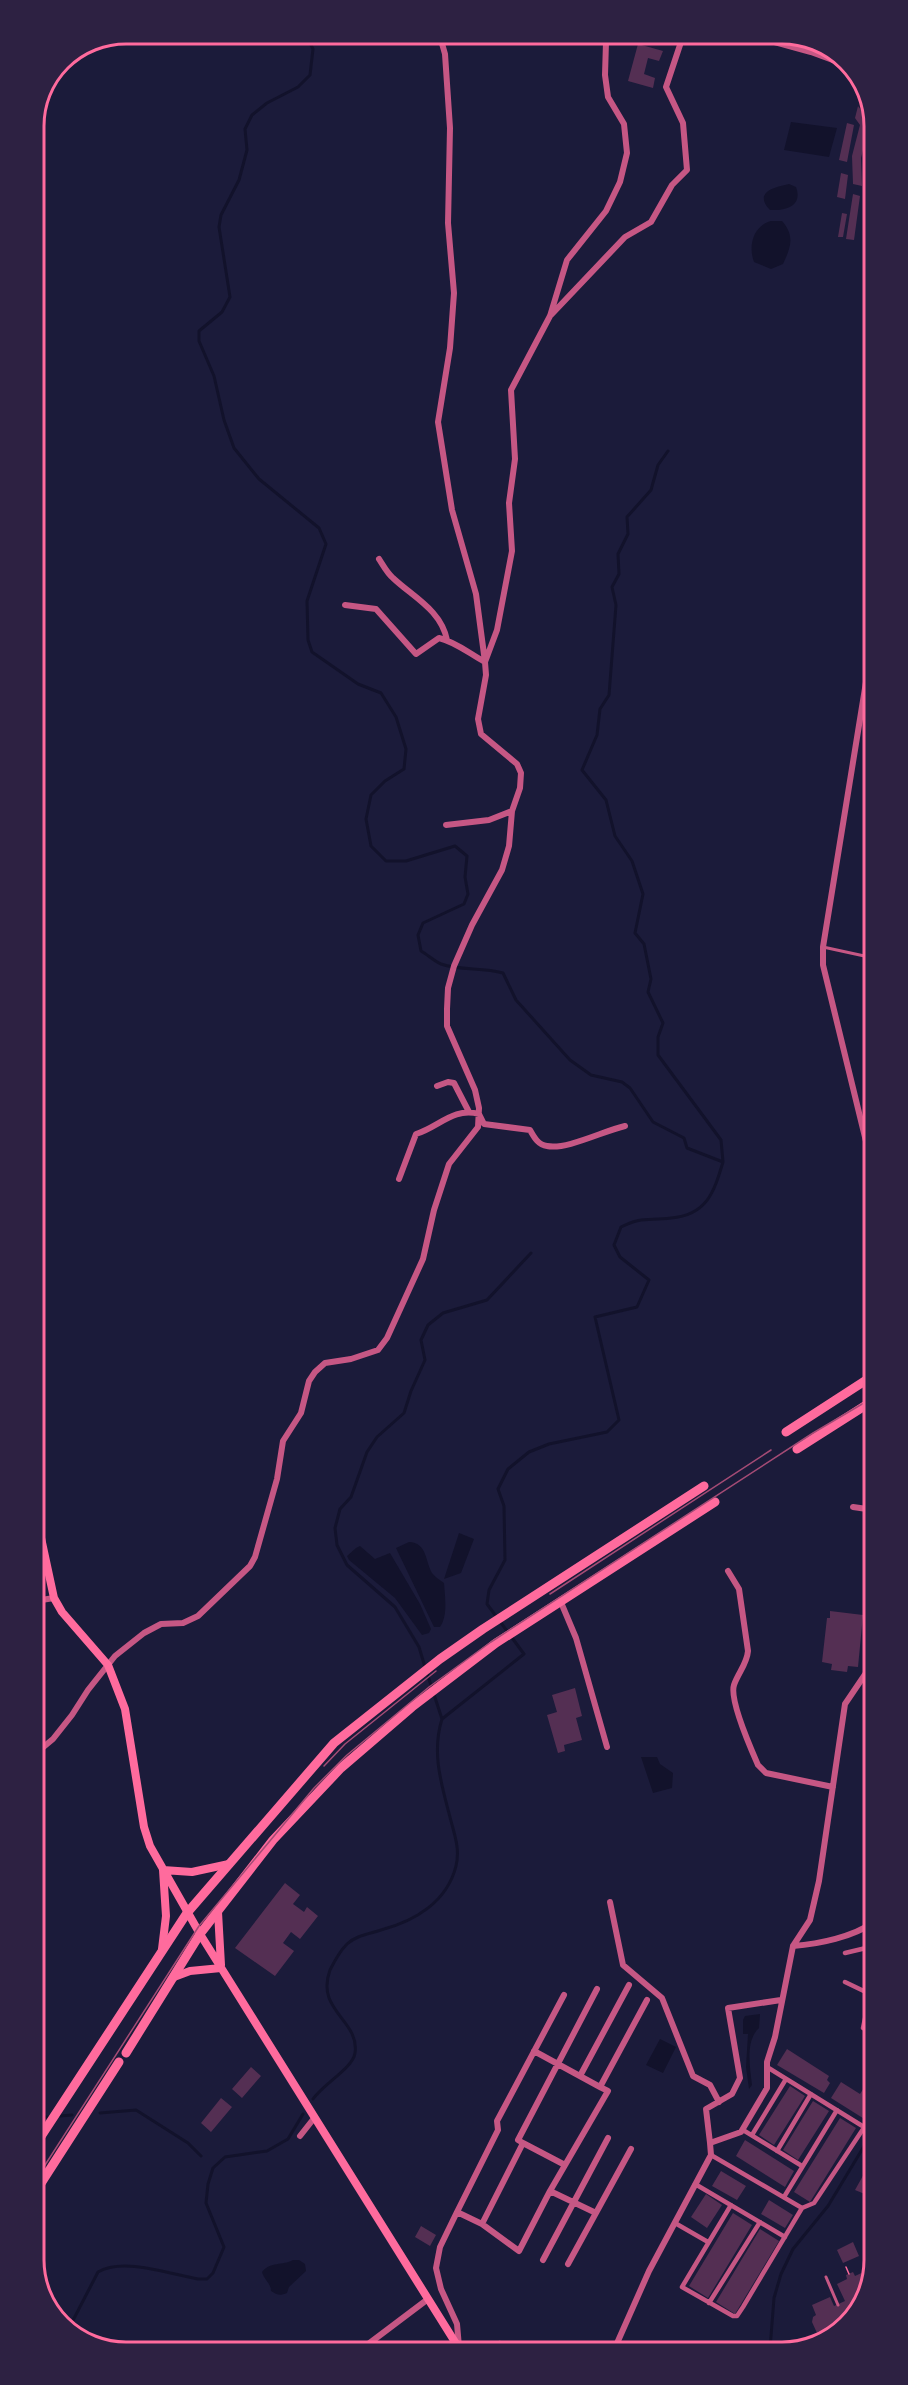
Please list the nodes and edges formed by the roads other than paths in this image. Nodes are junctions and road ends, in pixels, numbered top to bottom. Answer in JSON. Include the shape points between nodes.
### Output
{"nodes":[{"id":1,"x":442,"y":44,"type":"edge"},
{"id":2,"x":606,"y":44,"type":"edge"},
{"id":3,"x":680,"y":44,"type":"edge"},
{"id":4,"x":782,"y":44,"type":"edge"},
{"id":5,"x":830,"y":59,"type":"edge"},
{"id":6,"x":550,"y":316,"type":"junction"},
{"id":7,"x":379,"y":559,"type":"dead end"},
{"id":8,"x":345,"y":605,"type":"dead end"},
{"id":9,"x":447,"y":640,"type":"junction"},
{"id":10,"x":485,"y":662,"type":"junction"},
{"id":11,"x":864,"y":694,"type":"edge"},
{"id":12,"x":512,"y":811,"type":"junction"},
{"id":13,"x":446,"y":825,"type":"dead end"},
{"id":14,"x":823,"y":947,"type":"junction"},
{"id":15,"x":864,"y":956,"type":"edge"},
{"id":16,"x":437,"y":1086,"type":"dead end"},
{"id":17,"x":469,"y":1112,"type":"junction"},
{"id":18,"x":479,"y":1114,"type":"junction"},
{"id":19,"x":624,"y":1126,"type":"dead end"},
{"id":20,"x":864,"y":1136,"type":"edge"},
{"id":21,"x":399,"y":1179,"type":"dead end"},
{"id":22,"x":864,"y":1381,"type":"edge"},
{"id":23,"x":864,"y":1406,"type":"edge"},
{"id":24,"x":786,"y":1432,"type":"dead end"},
{"id":25,"x":797,"y":1449,"type":"dead end"},
{"id":26,"x":704,"y":1486,"type":"dead end"},
{"id":27,"x":715,"y":1502,"type":"dead end"},
{"id":28,"x":853,"y":1507,"type":"dead end"},
{"id":29,"x":864,"y":1509,"type":"edge"},
{"id":30,"x":44,"y":1552,"type":"edge"},
{"id":31,"x":728,"y":1571,"type":"dead end"},
{"id":32,"x":54,"y":1598,"type":"junction"},
{"id":33,"x":44,"y":1600,"type":"edge"},
{"id":34,"x":560,"y":1600,"type":"junction"},
{"id":35,"x":108,"y":1665,"type":"junction"},
{"id":36,"x":864,"y":1676,"type":"edge"},
{"id":37,"x":44,"y":1747,"type":"edge"},
{"id":38,"x":607,"y":1747,"type":"dead end"},
{"id":39,"x":833,"y":1787,"type":"junction"},
{"id":40,"x":229,"y":1864,"type":"junction"},
{"id":41,"x":163,"y":1870,"type":"junction"},
{"id":42,"x":610,"y":1902,"type":"dead end"},
{"id":43,"x":218,"y":1912,"type":"junction"},
{"id":44,"x":187,"y":1913,"type":"junction"},
{"id":45,"x":864,"y":1928,"type":"edge"},
{"id":46,"x":200,"y":1934,"type":"junction"},
{"id":47,"x":793,"y":1946,"type":"junction"},
{"id":48,"x":864,"y":1948,"type":"edge"},
{"id":49,"x":162,"y":1949,"type":"junction"},
{"id":50,"x":845,"y":1953,"type":"dead end"},
{"id":51,"x":221,"y":1968,"type":"junction"},
{"id":52,"x":174,"y":1977,"type":"junction"},
{"id":53,"x":845,"y":1982,"type":"dead end"},
{"id":54,"x":629,"y":1985,"type":"dead end"},
{"id":55,"x":597,"y":1989,"type":"dead end"},
{"id":56,"x":864,"y":1991,"type":"edge"},
{"id":57,"x":564,"y":1995,"type":"dead end"},
{"id":58,"x":647,"y":2000,"type":"dead end"},
{"id":59,"x":781,"y":2000,"type":"junction"},
{"id":60,"x":534,"y":2051,"type":"junction"},
{"id":61,"x":126,"y":2053,"type":"dead end"},
{"id":62,"x":119,"y":2062,"type":"dead end"},
{"id":63,"x":558,"y":2064,"type":"junction"},
{"id":64,"x":767,"y":2067,"type":"junction"},
{"id":65,"x":580,"y":2076,"type":"junction"},
{"id":66,"x":786,"y":2079,"type":"junction"},
{"id":67,"x":600,"y":2087,"type":"junction"},
{"id":68,"x":811,"y":2094,"type":"junction"},
{"id":69,"x":718,"y":2102,"type":"junction"},
{"id":70,"x":837,"y":2110,"type":"junction"},
{"id":71,"x":315,"y":2117,"type":"junction"},
{"id":72,"x":864,"y":2127,"type":"joint"},
{"id":73,"x":743,"y":2130,"type":"junction"},
{"id":74,"x":44,"y":2133,"type":"edge"},
{"id":75,"x":752,"y":2135,"type":"junction"},
{"id":76,"x":300,"y":2136,"type":"dead end"},
{"id":77,"x":608,"y":2139,"type":"dead end"},
{"id":78,"x":710,"y":2143,"type":"junction"},
{"id":79,"x":523,"y":2144,"type":"junction"},
{"id":80,"x":630,"y":2149,"type":"dead end"},
{"id":81,"x":777,"y":2151,"type":"junction"},
{"id":82,"x":711,"y":2155,"type":"junction"},
{"id":83,"x":565,"y":2165,"type":"junction"},
{"id":84,"x":802,"y":2166,"type":"junction"},
{"id":85,"x":44,"y":2179,"type":"edge"},
{"id":86,"x":695,"y":2184,"type":"junction"},
{"id":87,"x":550,"y":2191,"type":"junction"},
{"id":88,"x":784,"y":2197,"type":"junction"},
{"id":89,"x":574,"y":2202,"type":"junction"},
{"id":90,"x":731,"y":2205,"type":"junction"},
{"id":91,"x":802,"y":2208,"type":"junction"},
{"id":92,"x":457,"y":2212,"type":"junction"},
{"id":93,"x":596,"y":2213,"type":"junction"},
{"id":94,"x":760,"y":2222,"type":"junction"},
{"id":95,"x":675,"y":2223,"type":"junction"},
{"id":96,"x":482,"y":2224,"type":"junction"},
{"id":97,"x":785,"y":2236,"type":"junction"},
{"id":98,"x":708,"y":2242,"type":"junction"},
{"id":99,"x":543,"y":2260,"type":"dead end"},
{"id":100,"x":568,"y":2264,"type":"dead end"},
{"id":101,"x":826,"y":2277,"type":"dead end"},
{"id":102,"x":428,"y":2300,"type":"junction"},
{"id":103,"x":709,"y":2303,"type":"junction"},
{"id":104,"x":838,"y":2305,"type":"dead end"},
{"id":105,"x":372,"y":2341,"type":"edge"},
{"id":106,"x":455,"y":2342,"type":"edge"},
{"id":107,"x":459,"y":2342,"type":"edge"},
{"id":108,"x":618,"y":2342,"type":"edge"}],
"edges":[{"from":1,"to":10,"type":"street","via":[[450,128],[448,223],[454,293],[438,422],[452,510],[476,594]]},
{"from":2,"to":6,"type":"street","via":[[608,97],[624,124],[627,153],[620,182],[606,211],[567,260]]},
{"from":3,"to":6,"type":"street","via":[[666,87],[683,123],[687,170],[672,185],[651,222],[625,237]]},
{"from":4,"to":5,"type":"street"},
{"from":6,"to":10,"type":"street","via":[[511,390],[515,459],[509,502],[512,551],[497,630]]},
{"from":7,"to":9,"type":"street","via":[[392,577],[439,620]]},
{"from":8,"to":9,"type":"street","via":[[376,609],[416,654],[439,638]]},
{"from":9,"to":10,"type":"street"},
{"from":10,"to":12,"type":"street","via":[[478,719],[481,734],[517,764],[521,773]]},
{"from":11,"to":14,"type":"street"},
{"from":12,"to":13,"type":"street","via":[[489,819]]},
{"from":12,"to":18,"type":"street","via":[[502,870],[472,925],[448,988],[447,1026],[476,1090]]},
{"from":14,"to":15,"type":"lane"},
{"from":14,"to":20,"type":"street","via":[[823,965]]},
{"from":16,"to":17,"type":"street","via":[[454,1083]]},
{"from":17,"to":18,"type":"street"},
{"from":17,"to":21,"type":"street","via":[[445,1118],[432,1129],[416,1134]]},
{"from":18,"to":19,"type":"street","via":[[484,1124],[530,1130],[537,1142],[546,1146],[568,1144]]},
{"from":18,"to":35,"type":"street","via":[[478,1127],[449,1164],[423,1259],[387,1338],[378,1350],[325,1363],[309,1381],[301,1413],[283,1442],[277,1479],[250,1566],[198,1616],[183,1623],[161,1624]]},
{"from":22,"to":24,"type":"main road"},
{"from":23,"to":25,"type":"main road"},
{"from":26,"to":40,"type":"main road","via":[[483,1629],[334,1743]]},
{"from":27,"to":34,"type":"main road"},
{"from":28,"to":29,"type":"street"},
{"from":30,"to":32,"type":"main road"},
{"from":31,"to":39,"type":"street","via":[[739,1589],[748,1651],[733,1687],[734,1699],[758,1765],[766,1773]]},
{"from":32,"to":33,"type":"street"},
{"from":32,"to":35,"type":"main road"},
{"from":34,"to":38,"type":"street","via":[[576,1638]]},
{"from":34,"to":43,"type":"main road","via":[[449,1677],[341,1768],[273,1840]]},
{"from":35,"to":37,"type":"street"},
{"from":35,"to":41,"type":"main road","via":[[125,1709],[144,1827]]},
{"from":36,"to":39,"type":"street","via":[[845,1704]]},
{"from":39,"to":47,"type":"street","via":[[810,1920]]},
{"from":40,"to":41,"type":"main road","via":[[192,1872]]},
{"from":40,"to":44,"type":"main road"},
{"from":41,"to":44,"type":"main road"},
{"from":41,"to":49,"type":"main road","via":[[166,1916]]},
{"from":42,"to":69,"type":"street","via":[[623,1965],[662,1998],[693,2076],[710,2085]]},
{"from":43,"to":46,"type":"main road"},
{"from":43,"to":51,"type":"main road"},
{"from":44,"to":46,"type":"main road"},
{"from":44,"to":49,"type":"main road"},
{"from":45,"to":47,"type":"street"},
{"from":46,"to":51,"type":"main road"},
{"from":46,"to":52,"type":"main road"},
{"from":47,"to":59,"type":"street"},
{"from":48,"to":50,"type":"street"},
{"from":49,"to":74,"type":"main road"},
{"from":51,"to":52,"type":"main road"},
{"from":51,"to":71,"type":"main road"},
{"from":52,"to":61,"type":"main road"},
{"from":53,"to":56,"type":"street"},
{"from":54,"to":65,"type":"street"},
{"from":55,"to":63,"type":"street"},
{"from":57,"to":60,"type":"street"},
{"from":58,"to":67,"type":"street"},
{"from":59,"to":64,"type":"street"},
{"from":59,"to":69,"type":"street","via":[[728,2008],[740,2078],[732,2094]]},
{"from":60,"to":63,"type":"street"},
{"from":60,"to":92,"type":"street","via":[[497,2121],[498,2130]]},
{"from":62,"to":85,"type":"main road"},
{"from":63,"to":65,"type":"street"},
{"from":63,"to":79,"type":"street","via":[[518,2140]]},
{"from":64,"to":66,"type":"street"},
{"from":64,"to":73,"type":"street","via":[[767,2088]]},
{"from":65,"to":67,"type":"street"},
{"from":66,"to":68,"type":"street"},
{"from":66,"to":75,"type":"street"},
{"from":67,"to":83,"type":"street","via":[[608,2091]]},
{"from":68,"to":70,"type":"street"},
{"from":68,"to":81,"type":"street"},
{"from":69,"to":78,"type":"street","via":[[706,2109]]},
{"from":70,"to":72,"type":"street"},
{"from":70,"to":84,"type":"street"},
{"from":71,"to":76,"type":"street"},
{"from":71,"to":102,"type":"main road"},
{"from":72,"to":91,"type":"street","via":[[814,2203]]},
{"from":73,"to":75,"type":"street"},
{"from":73,"to":78,"type":"street"},
{"from":75,"to":81,"type":"street"},
{"from":77,"to":89,"type":"street"},
{"from":78,"to":82,"type":"street"},
{"from":79,"to":83,"type":"street"},
{"from":79,"to":96,"type":"street"},
{"from":80,"to":93,"type":"street"},
{"from":81,"to":84,"type":"street"},
{"from":82,"to":86,"type":"street"},
{"from":82,"to":88,"type":"street"},
{"from":83,"to":87,"type":"street"},
{"from":84,"to":88,"type":"street"},
{"from":86,"to":90,"type":"street"},
{"from":86,"to":95,"type":"street"},
{"from":87,"to":89,"type":"street"},
{"from":87,"to":96,"type":"street","via":[[519,2251]]},
{"from":88,"to":91,"type":"street"},
{"from":89,"to":93,"type":"street"},
{"from":89,"to":99,"type":"street"},
{"from":90,"to":94,"type":"street"},
{"from":90,"to":98,"type":"street"},
{"from":91,"to":97,"type":"street"},
{"from":92,"to":96,"type":"street"},
{"from":92,"to":107,"type":"street","via":[[440,2247],[436,2268],[457,2324]]},
{"from":93,"to":100,"type":"street"},
{"from":94,"to":97,"type":"street"},
{"from":94,"to":103,"type":"street"},
{"from":95,"to":98,"type":"street"},
{"from":95,"to":108,"type":"street"},
{"from":97,"to":103,"type":"street","via":[[737,2316]]},
{"from":98,"to":103,"type":"street","via":[[682,2287]]},
{"from":101,"to":104,"type":"lane"},
{"from":102,"to":105,"type":"street"},
{"from":102,"to":106,"type":"main road"}]}
